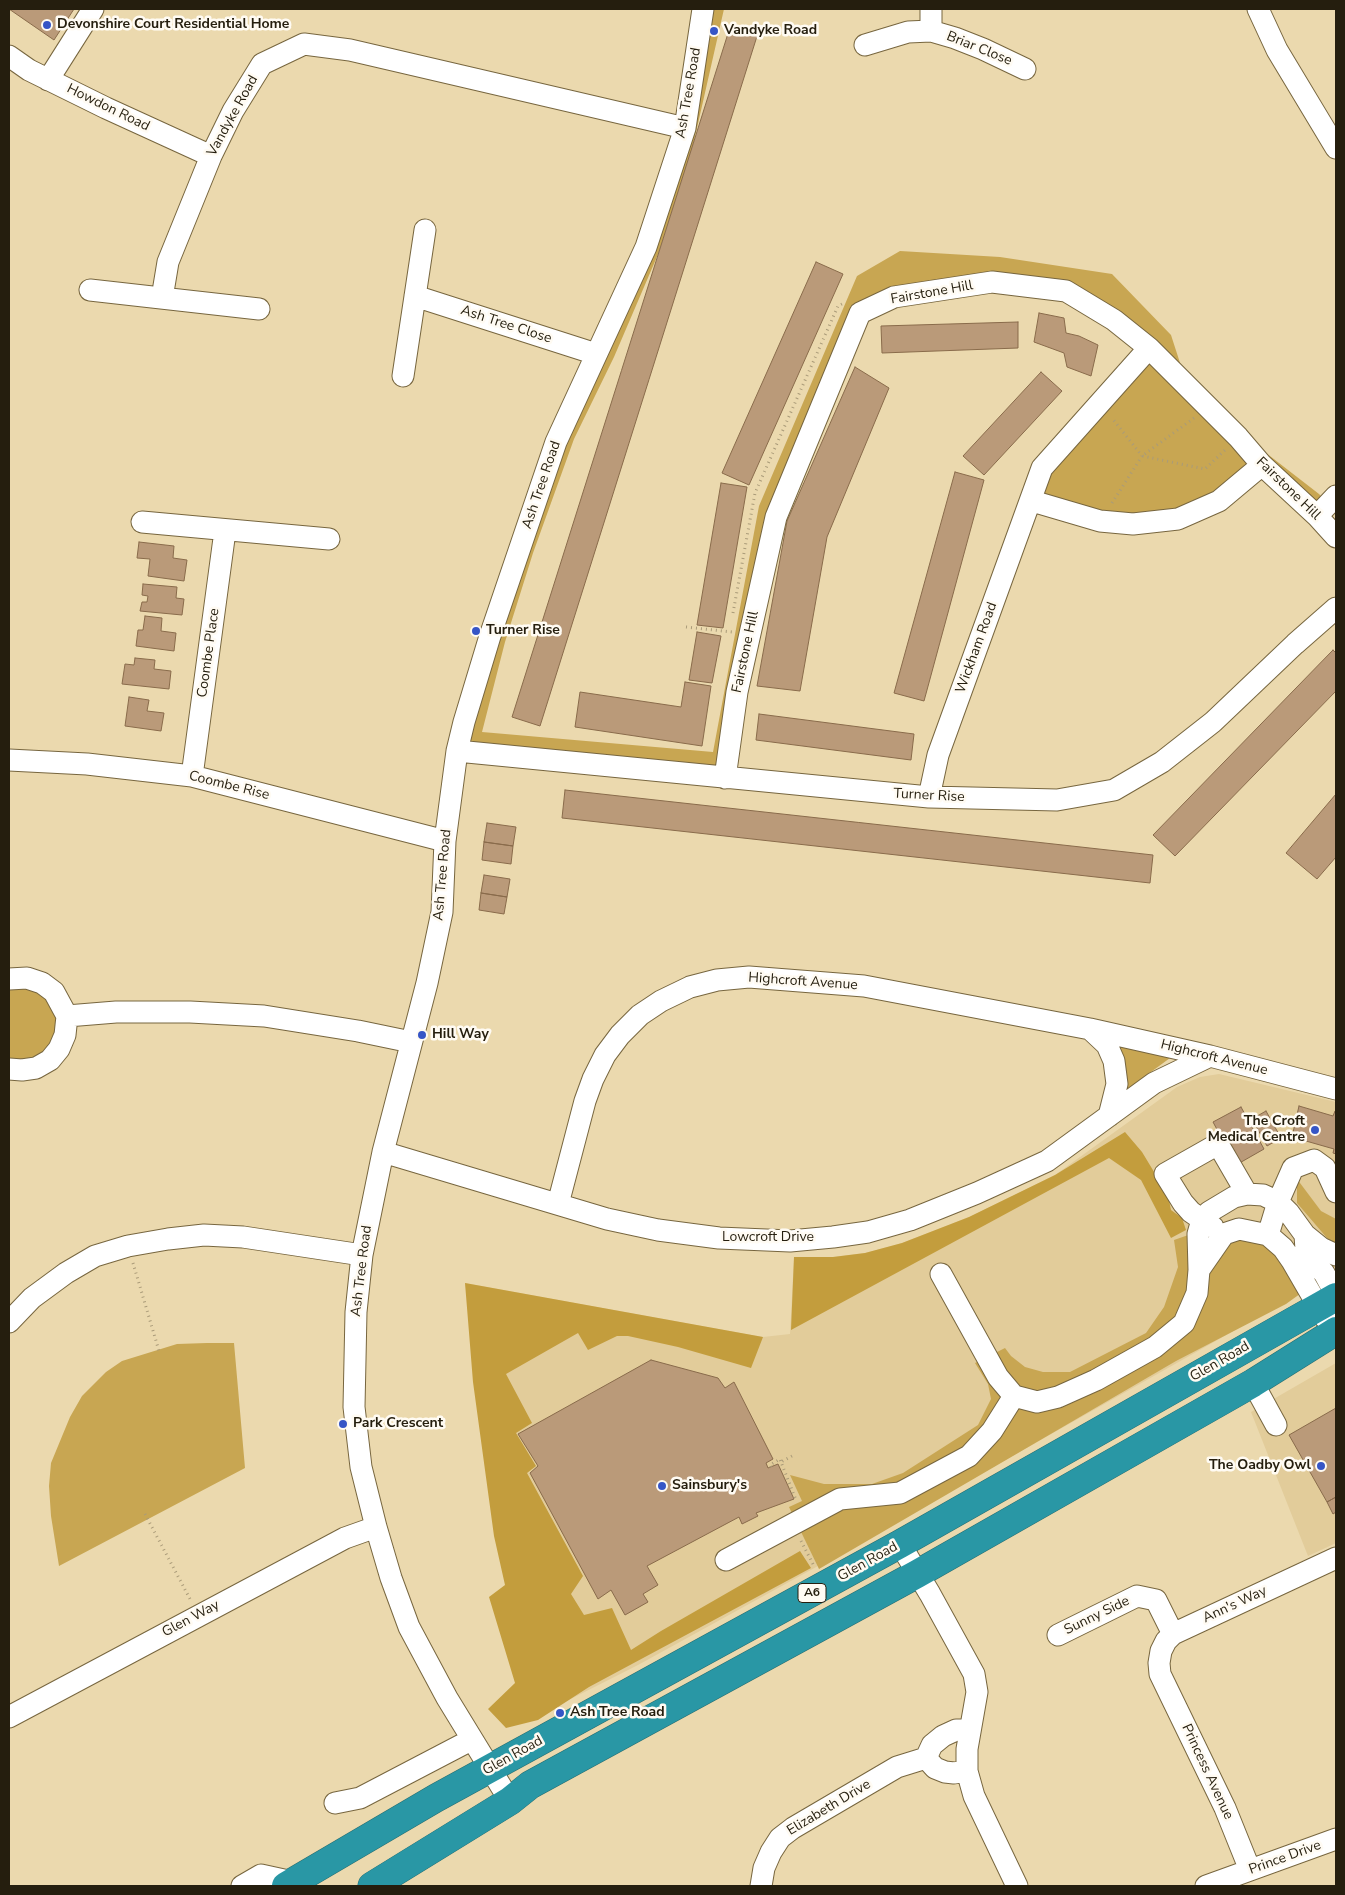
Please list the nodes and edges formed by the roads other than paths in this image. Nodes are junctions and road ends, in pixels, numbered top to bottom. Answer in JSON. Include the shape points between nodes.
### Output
{"nodes":[{"id":1,"x":93,"y":9,"type":"edge"},
{"id":2,"x":702,"y":9,"type":"edge"},
{"id":3,"x":931,"y":9,"type":"edge"},
{"id":4,"x":1258,"y":9,"type":"edge"},
{"id":5,"x":931,"y":31,"type":"junction"},
{"id":6,"x":865,"y":46,"type":"dead end"},
{"id":7,"x":9,"y":56,"type":"edge"},
{"id":8,"x":1025,"y":69,"type":"dead end"},
{"id":9,"x":48,"y":80,"type":"junction"},
{"id":10,"x":685,"y":128,"type":"junction"},
{"id":11,"x":1336,"y":148,"type":"edge"},
{"id":12,"x":211,"y":156,"type":"junction"},
{"id":13,"x":425,"y":230,"type":"dead end"},
{"id":14,"x":90,"y":290,"type":"dead end"},
{"id":15,"x":415,"y":296,"type":"junction"},
{"id":16,"x":162,"y":298,"type":"junction"},
{"id":17,"x":259,"y":308,"type":"dead end"},
{"id":18,"x":1149,"y":348,"type":"junction"},
{"id":19,"x":596,"y":354,"type":"junction"},
{"id":20,"x":402,"y":376,"type":"dead end"},
{"id":21,"x":1262,"y":465,"type":"junction"},
{"id":22,"x":1336,"y":496,"type":"edge"},
{"id":23,"x":1032,"y":501,"type":"junction"},
{"id":24,"x":1317,"y":516,"type":"junction"},
{"id":25,"x":142,"y":522,"type":"dead end"},
{"id":26,"x":225,"y":531,"type":"junction"},
{"id":27,"x":1336,"y":537,"type":"edge"},
{"id":28,"x":328,"y":539,"type":"dead end"},
{"id":29,"x":1336,"y":608,"type":"edge"},
{"id":30,"x":457,"y":751,"type":"junction"},
{"id":31,"x":9,"y":760,"type":"edge"},
{"id":32,"x":192,"y":776,"type":"junction"},
{"id":33,"x":726,"y":778,"type":"junction"},
{"id":34,"x":929,"y":797,"type":"junction"},
{"id":35,"x":445,"y":841,"type":"junction"},
{"id":36,"x":9,"y":979,"type":"edge"},
{"id":37,"x":67,"y":1016,"type":"junction"},
{"id":38,"x":1090,"y":1029,"type":"junction"},
{"id":39,"x":411,"y":1042,"type":"junction"},
{"id":40,"x":1210,"y":1056,"type":"junction"},
{"id":41,"x":9,"y":1069,"type":"edge"},
{"id":42,"x":1336,"y":1089,"type":"edge"},
{"id":43,"x":1109,"y":1116,"type":"junction"},
{"id":44,"x":382,"y":1152,"type":"junction"},
{"id":45,"x":1336,"y":1192,"type":"edge"},
{"id":46,"x":1247,"y":1194,"type":"junction"},
{"id":47,"x":1278,"y":1202,"type":"junction"},
{"id":48,"x":558,"y":1204,"type":"junction"},
{"id":49,"x":1202,"y":1220,"type":"junction"},
{"id":50,"x":1224,"y":1234,"type":"junction"},
{"id":51,"x":1268,"y":1235,"type":"junction"},
{"id":52,"x":1305,"y":1235,"type":"junction"},
{"id":53,"x":362,"y":1255,"type":"junction"},
{"id":54,"x":1336,"y":1255,"type":"edge"},
{"id":55,"x":1198,"y":1270,"type":"junction"},
{"id":56,"x":941,"y":1274,"type":"dead end"},
{"id":57,"x":1332,"y":1306,"type":"edge"},
{"id":58,"x":9,"y":1322,"type":"edge"},
{"id":59,"x":1336,"y":1331,"type":"edge"},
{"id":60,"x":1254,"y":1383,"type":"junction"},
{"id":61,"x":1014,"y":1396,"type":"junction"},
{"id":62,"x":1276,"y":1425,"type":"dead end"},
{"id":63,"x":376,"y":1528,"type":"junction"},
{"id":64,"x":900,"y":1544,"type":"junction"},
{"id":65,"x":1336,"y":1558,"type":"edge"},
{"id":66,"x":726,"y":1560,"type":"dead end"},
{"id":67,"x":917,"y":1574,"type":"junction"},
{"id":68,"x":1173,"y":1634,"type":"junction"},
{"id":69,"x":1058,"y":1635,"type":"dead end"},
{"id":70,"x":12,"y":1708,"type":"edge"},
{"id":71,"x":970,"y":1730,"type":"junction"},
{"id":72,"x":471,"y":1740,"type":"junction"},
{"id":73,"x":926,"y":1758,"type":"junction"},
{"id":74,"x":490,"y":1769,"type":"junction"},
{"id":75,"x":967,"y":1771,"type":"junction"},
{"id":76,"x":510,"y":1801,"type":"junction"},
{"id":77,"x":335,"y":1803,"type":"dead end"},
{"id":78,"x":1336,"y":1839,"type":"edge"},
{"id":79,"x":1250,"y":1870,"type":"junction"},
{"id":80,"x":289,"y":1884,"type":"edge"},
{"id":81,"x":242,"y":1886,"type":"edge"},
{"id":82,"x":372,"y":1886,"type":"edge"},
{"id":83,"x":760,"y":1886,"type":"edge"},
{"id":84,"x":1017,"y":1886,"type":"edge"},
{"id":85,"x":1206,"y":1886,"type":"edge"}],
"edges":[{"from":1,"to":9,"type":"street"},
{"from":2,"to":10,"type":"street","name":"Ash Tree Road"},
{"from":3,"to":5,"type":"street","name":"Briar Close"},
{"from":4,"to":11,"type":"street","via":[[1276,50]]},
{"from":5,"to":6,"type":"street","name":"Briar Close","via":[[908,32]]},
{"from":5,"to":8,"type":"street","name":"Briar Close","via":[[976,46]]},
{"from":7,"to":9,"type":"street","name":"Howdon Road"},
{"from":9,"to":12,"type":"street","name":"Howdon Road"},
{"from":10,"to":12,"type":"street","name":"Vandyke Road","via":[[350,50],[304,44],[262,64],[233,111]]},
{"from":10,"to":19,"type":"street","name":"Ash Tree Road","via":[[646,247]]},
{"from":12,"to":16,"type":"street","name":"Vandyke Road","via":[[168,262]]},
{"from":13,"to":15,"type":"street"},
{"from":14,"to":16,"type":"street"},
{"from":15,"to":19,"type":"street","name":"Ash Tree Close"},
{"from":15,"to":20,"type":"street"},
{"from":16,"to":17,"type":"street"},
{"from":18,"to":21,"type":"street","name":"Fairstone Hill"},
{"from":18,"to":23,"type":"street","name":"Wickham Road","via":[[1042,468]]},
{"from":18,"to":33,"type":"street","name":"Fairstone Hill","via":[[1114,320],[1066,291],[992,282],[894,297],[860,312],[776,516],[737,692]]},
{"from":19,"to":30,"type":"street","name":"Ash Tree Road","via":[[556,442],[490,636]]},
{"from":21,"to":23,"type":"street","via":[[1219,501],[1178,520],[1133,524],[1100,521]]},
{"from":21,"to":24,"type":"street","name":"Fairstone Hill"},
{"from":22,"to":24,"type":"street"},
{"from":23,"to":34,"type":"street","name":"Wickham Road","via":[[938,755]]},
{"from":24,"to":27,"type":"street","name":"Fairstone Hill"},
{"from":25,"to":26,"type":"street"},
{"from":26,"to":28,"type":"street"},
{"from":26,"to":32,"type":"street","name":"Coombe Place"},
{"from":29,"to":34,"type":"street","name":"Turner Rise","via":[[1213,722],[1162,762],[1114,790],[1057,800]]},
{"from":30,"to":33,"type":"street","name":"Turner Rise"},
{"from":30,"to":35,"type":"street","name":"Ash Tree Road"},
{"from":31,"to":32,"type":"street","name":"Coombe Rise","via":[[87,764]]},
{"from":32,"to":35,"type":"street","name":"Coombe Rise"},
{"from":33,"to":34,"type":"street","name":"Turner Rise"},
{"from":35,"to":39,"type":"street","name":"Ash Tree Road","via":[[442,912]]},
{"from":36,"to":37,"type":"street","via":[[27,978],[42,982],[54,992]]},
{"from":37,"to":39,"type":"street","via":[[190,1012],[264,1016]]},
{"from":37,"to":41,"type":"street","via":[[65,1035],[50,1060],[36,1068]]},
{"from":38,"to":40,"type":"street","name":"Highcroft Avenue"},
{"from":38,"to":43,"type":"street","via":[[1107,1045],[1114,1061],[1117,1084]]},
{"from":38,"to":48,"type":"street","name":"Highcroft Avenue","via":[[864,986],[749,977],[690,987],[661,1000],[640,1015],[605,1055],[584,1101]]},
{"from":39,"to":44,"type":"street","name":"Ash Tree Road"},
{"from":40,"to":42,"type":"street","name":"Highcroft Avenue"},
{"from":40,"to":43,"type":"street","name":"Lowcroft Drive","via":[[1154,1083]]},
{"from":43,"to":48,"type":"street","name":"Lowcroft Drive","via":[[1047,1161],[918,1217],[868,1232],[790,1241],[719,1238],[658,1230]]},
{"from":44,"to":48,"type":"street","name":"Lowcroft Drive"},
{"from":44,"to":53,"type":"street","name":"Ash Tree Road"},
{"from":45,"to":47,"type":"street","via":[[1325,1168],[1314,1160],[1293,1168]]},
{"from":46,"to":47,"type":"street","via":[[1263,1195]]},
{"from":46,"to":49,"type":"street","via":[[1218,1205]]},
{"from":46,"to":49,"type":"street","via":[[1218,1144],[1165,1174],[1183,1202]]},
{"from":47,"to":51,"type":"street"},
{"from":47,"to":52,"type":"street"},
{"from":49,"to":50,"type":"street"},
{"from":49,"to":55,"type":"street","via":[[1198,1234]]},
{"from":50,"to":51,"type":"street","via":[[1239,1229]]},
{"from":50,"to":55,"type":"street"},
{"from":51,"to":57,"type":"street"},
{"from":52,"to":54,"type":"street"},
{"from":52,"to":57,"type":"street","via":[[1306,1250],[1324,1273]]},
{"from":53,"to":58,"type":"street","via":[[243,1237],[204,1235],[128,1246],[95,1256],[66,1273],[32,1298]]},
{"from":53,"to":63,"type":"street","name":"Ash Tree Road","via":[[356,1312],[354,1407],[361,1467]]},
{"from":55,"to":61,"type":"street","via":[[1196,1293],[1184,1323],[1155,1347],[1058,1397],[1037,1402]]},
{"from":56,"to":61,"type":"street","via":[[998,1377]]},
{"from":57,"to":64,"type":"highway","name":"Glen Road","number":"A6"},
{"from":59,"to":60,"type":"highway","number":"A6"},
{"from":60,"to":62,"type":"street"},
{"from":60,"to":67,"type":"highway","number":"A6"},
{"from":61,"to":66,"type":"street","via":[[992,1431],[969,1456],[900,1493],[840,1499]]},
{"from":63,"to":70,"type":"street","name":"Glen Way","via":[[345,1538],[198,1616]]},
{"from":63,"to":72,"type":"street","name":"Ash Tree Road","via":[[409,1627]]},
{"from":64,"to":67,"type":"street"},
{"from":64,"to":74,"type":"highway","name":"Glen Road","number":"A6"},
{"from":65,"to":68,"type":"street","name":"Ann's Way"},
{"from":67,"to":71,"type":"street","via":[[974,1674],[976,1692]]},
{"from":67,"to":76,"type":"highway","number":"A6","via":[[530,1785]]},
{"from":68,"to":69,"type":"street","name":"Sunny Side","via":[[1156,1600],[1137,1596]]},
{"from":68,"to":79,"type":"street","name":"Princess Avenue","via":[[1161,1651],[1160,1674]]},
{"from":71,"to":73,"type":"street","via":[[956,1730],[943,1736],[932,1745]]},
{"from":71,"to":75,"type":"street"},
{"from":72,"to":74,"type":"street","name":"Ash Tree Road"},
{"from":72,"to":77,"type":"street","via":[[360,1798]]},
{"from":73,"to":75,"type":"street","via":[[944,1772]]},
{"from":73,"to":83,"type":"street","name":"Elizabeth Drive","via":[[896,1767],[780,1838],[764,1868]]},
{"from":74,"to":76,"type":"street","name":"Ash Tree Road"},
{"from":74,"to":80,"type":"highway","name":"Glen Road","number":"A6"},
{"from":75,"to":84,"type":"street","via":[[974,1796]]},
{"from":76,"to":82,"type":"highway","number":"A6"},
{"from":78,"to":79,"type":"street","name":"Prince Drive"},
{"from":79,"to":85,"type":"street","name":"Prince Drive"},
{"from":80,"to":81,"type":"street","name":"Glen Road","via":[[261,1875]]}]}
